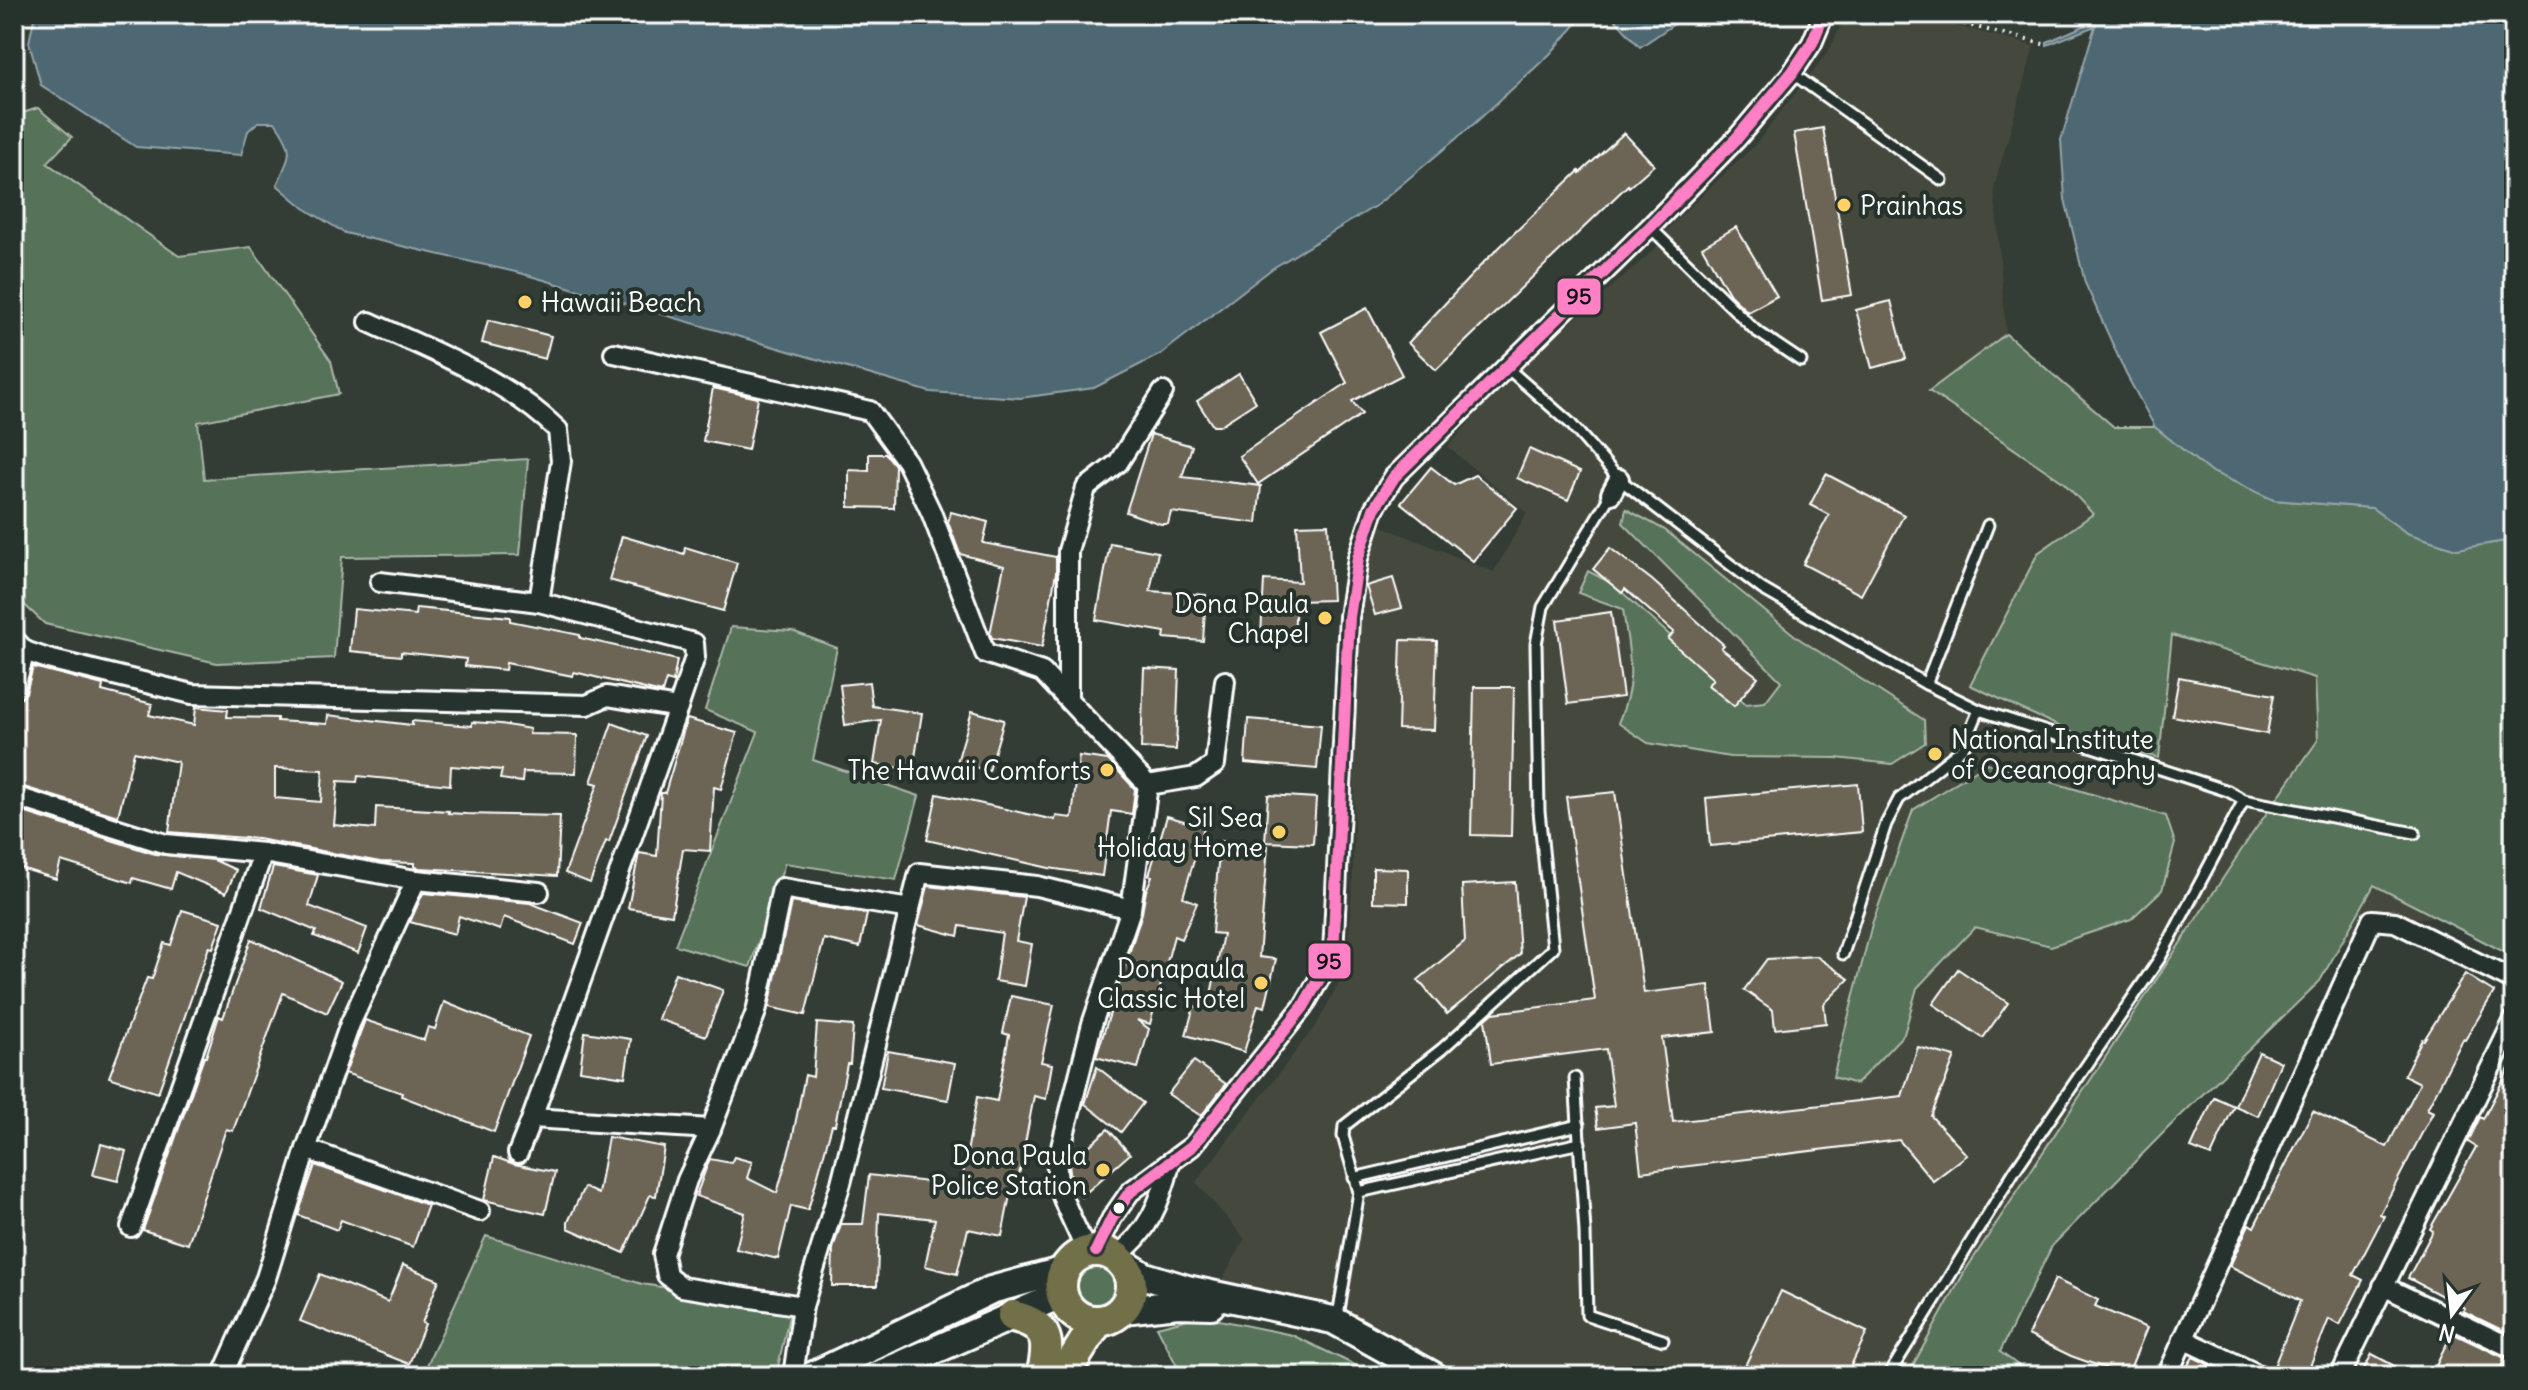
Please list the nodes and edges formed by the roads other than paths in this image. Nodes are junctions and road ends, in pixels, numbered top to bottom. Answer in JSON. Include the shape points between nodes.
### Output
{"nodes":[{"id":1,"x":1824,"y":14,"type":"edge"},
{"id":2,"x":1792,"y":73,"type":"junction"},
{"id":3,"x":1942,"y":180,"type":"dead end"},
{"id":4,"x":1650,"y":227,"type":"junction"},
{"id":5,"x":369,"y":322,"type":"dead end"},
{"id":6,"x":614,"y":353,"type":"dead end"},
{"id":7,"x":1801,"y":361,"type":"dead end"},
{"id":8,"x":1505,"y":366,"type":"junction"},
{"id":9,"x":1163,"y":392,"type":"dead end"},
{"id":10,"x":1615,"y":486,"type":"junction"},
{"id":11,"x":1988,"y":525,"type":"dead end"},
{"id":12,"x":380,"y":582,"type":"dead end"},
{"id":13,"x":539,"y":602,"type":"junction"},
{"id":14,"x":20,"y":645,"type":"edge"},
{"id":15,"x":1225,"y":681,"type":"dead end"},
{"id":16,"x":1926,"y":684,"type":"junction"},
{"id":17,"x":14,"y":690,"type":"edge"},
{"id":18,"x":1068,"y":699,"type":"junction"},
{"id":19,"x":678,"y":708,"type":"junction"},
{"id":20,"x":1979,"y":710,"type":"junction"},
{"id":21,"x":1148,"y":785,"type":"junction"},
{"id":22,"x":14,"y":796,"type":"edge"},
{"id":23,"x":2244,"y":800,"type":"junction"},
{"id":24,"x":2415,"y":833,"type":"dead end"},
{"id":25,"x":263,"y":853,"type":"junction"},
{"id":26,"x":416,"y":880,"type":"junction"},
{"id":27,"x":539,"y":892,"type":"dead end"},
{"id":28,"x":910,"y":909,"type":"junction"},
{"id":29,"x":1131,"y":909,"type":"junction"},
{"id":30,"x":1843,"y":954,"type":"dead end"},
{"id":31,"x":2514,"y":981,"type":"edge"},
{"id":32,"x":2514,"y":1020,"type":"edge"},
{"id":33,"x":1575,"y":1078,"type":"dead end"},
{"id":34,"x":532,"y":1118,"type":"junction"},
{"id":35,"x":1579,"y":1125,"type":"junction"},
{"id":36,"x":711,"y":1129,"type":"junction"},
{"id":37,"x":1580,"y":1143,"type":"junction"},
{"id":38,"x":306,"y":1149,"type":"junction"},
{"id":39,"x":518,"y":1153,"type":"dead end"},
{"id":40,"x":1170,"y":1164,"type":"junction"},
{"id":41,"x":1354,"y":1178,"type":"junction"},
{"id":42,"x":1359,"y":1192,"type":"junction"},
{"id":43,"x":480,"y":1211,"type":"dead end"},
{"id":44,"x":131,"y":1227,"type":"dead end"},
{"id":45,"x":1091,"y":1264,"type":"junction"},
{"id":46,"x":2383,"y":1286,"type":"junction"},
{"id":47,"x":803,"y":1306,"type":"junction"},
{"id":48,"x":1013,"y":1316,"type":"junction"},
{"id":49,"x":1110,"y":1316,"type":"junction"},
{"id":50,"x":1333,"y":1320,"type":"junction"},
{"id":51,"x":2183,"y":1339,"type":"junction"},
{"id":52,"x":1663,"y":1340,"type":"dead end"},
{"id":53,"x":2514,"y":1349,"type":"edge"},
{"id":54,"x":1045,"y":1363,"type":"edge"},
{"id":55,"x":913,"y":1368,"type":"edge"},
{"id":56,"x":222,"y":1376,"type":"edge"},
{"id":57,"x":793,"y":1376,"type":"edge"},
{"id":58,"x":812,"y":1376,"type":"edge"},
{"id":59,"x":876,"y":1376,"type":"edge"},
{"id":60,"x":1063,"y":1376,"type":"edge"},
{"id":61,"x":1434,"y":1376,"type":"edge"},
{"id":62,"x":1888,"y":1376,"type":"edge"},
{"id":63,"x":2167,"y":1376,"type":"edge"},
{"id":64,"x":2261,"y":1376,"type":"edge"},
{"id":65,"x":2340,"y":1376,"type":"edge"}],
"edges":[{"from":1,"to":2,"type":"street"},
{"from":2,"to":3,"type":"lane"},
{"from":2,"to":4,"type":"street"},
{"from":4,"to":7,"type":"lane","via":[[1755,330]]},
{"from":4,"to":8,"type":"street"},
{"from":5,"to":13,"type":"street","via":[[518,397],[558,430],[561,461]]},
{"from":6,"to":18,"type":"street","via":[[870,411],[907,462],[931,512],[985,653],[1042,672]]},
{"from":8,"to":10,"type":"lane","via":[[1570,423]]},
{"from":8,"to":40,"type":"street","via":[[1394,477],[1374,509],[1358,558],[1349,617],[1333,955],[1303,1007],[1192,1146]]},
{"from":9,"to":18,"type":"street","via":[[1118,463],[1086,488],[1068,551]]},
{"from":10,"to":16,"type":"lane","via":[[1762,589]]},
{"from":10,"to":41,"type":"lane","via":[[1543,607],[1536,644],[1539,811],[1553,948],[1442,1049],[1344,1126]]},
{"from":11,"to":16,"type":"lane"},
{"from":12,"to":13,"type":"street"},
{"from":13,"to":19,"type":"street","via":[[694,643],[695,657]]},
{"from":14,"to":17,"type":"street"},
{"from":14,"to":19,"type":"street","via":[[192,694],[587,705],[607,696]]},
{"from":15,"to":21,"type":"street","via":[[1215,764],[1196,777]]},
{"from":16,"to":20,"type":"lane"},
{"from":18,"to":21,"type":"street"},
{"from":19,"to":34,"type":"street"},
{"from":20,"to":23,"type":"lane"},
{"from":20,"to":30,"type":"lane","via":[[1963,748],[1899,799]]},
{"from":21,"to":29,"type":"street"},
{"from":22,"to":25,"type":"street","via":[[166,844]]},
{"from":23,"to":24,"type":"lane"},
{"from":23,"to":62,"type":"lane","via":[[2160,958],[2015,1170]]},
{"from":25,"to":26,"type":"street"},
{"from":25,"to":44,"type":"street"},
{"from":26,"to":27,"type":"street"},
{"from":26,"to":38,"type":"street","via":[[350,1024]]},
{"from":28,"to":29,"type":"street","via":[[919,873],[1037,886]]},
{"from":28,"to":36,"type":"street","via":[[782,888],[756,1012]]},
{"from":28,"to":47,"type":"street","via":[[841,1183]]},
{"from":29,"to":45,"type":"street","via":[[1092,1024],[1057,1163],[1059,1191]]},
{"from":31,"to":51,"type":"street","via":[[2395,922],[2372,920]]},
{"from":32,"to":46,"type":"street"},
{"from":33,"to":35,"type":"lane"},
{"from":34,"to":36,"type":"street"},
{"from":34,"to":39,"type":"street"},
{"from":35,"to":37,"type":"lane"},
{"from":35,"to":41,"type":"lane"},
{"from":36,"to":47,"type":"street","via":[[687,1180],[663,1254],[667,1275],[682,1287]]},
{"from":37,"to":42,"type":"lane"},
{"from":37,"to":52,"type":"lane","via":[[1587,1315]]},
{"from":38,"to":43,"type":"street"},
{"from":38,"to":56,"type":"street","via":[[266,1278]]},
{"from":40,"to":45,"type":"street","via":[[1130,1192]]},
{"from":40,"to":45,"type":"street","via":[[1163,1196],[1130,1246]]},
{"from":41,"to":42,"type":"lane"},
{"from":42,"to":50,"type":"lane"},
{"from":45,"to":48,"type":"street"},
{"from":45,"to":49,"type":"main road","via":[[1128,1270],[1132,1290]]},
{"from":45,"to":49,"type":"main road","via":[[1065,1303],[1078,1317]]},
{"from":45,"to":50,"type":"street"},
{"from":45,"to":54,"type":"main road"},
{"from":45,"to":58,"type":"street","via":[[991,1290]]},
{"from":46,"to":53,"type":"street"},
{"from":46,"to":65,"type":"street"},
{"from":47,"to":57,"type":"street"},
{"from":48,"to":54,"type":"main road","via":[[1040,1328]]},
{"from":48,"to":55,"type":"street"},
{"from":49,"to":50,"type":"street","via":[[1178,1304]]},
{"from":49,"to":60,"type":"main road"},
{"from":50,"to":61,"type":"street"},
{"from":51,"to":63,"type":"street"},
{"from":51,"to":64,"type":"street"},
{"from":55,"to":59,"type":"street"}]}
